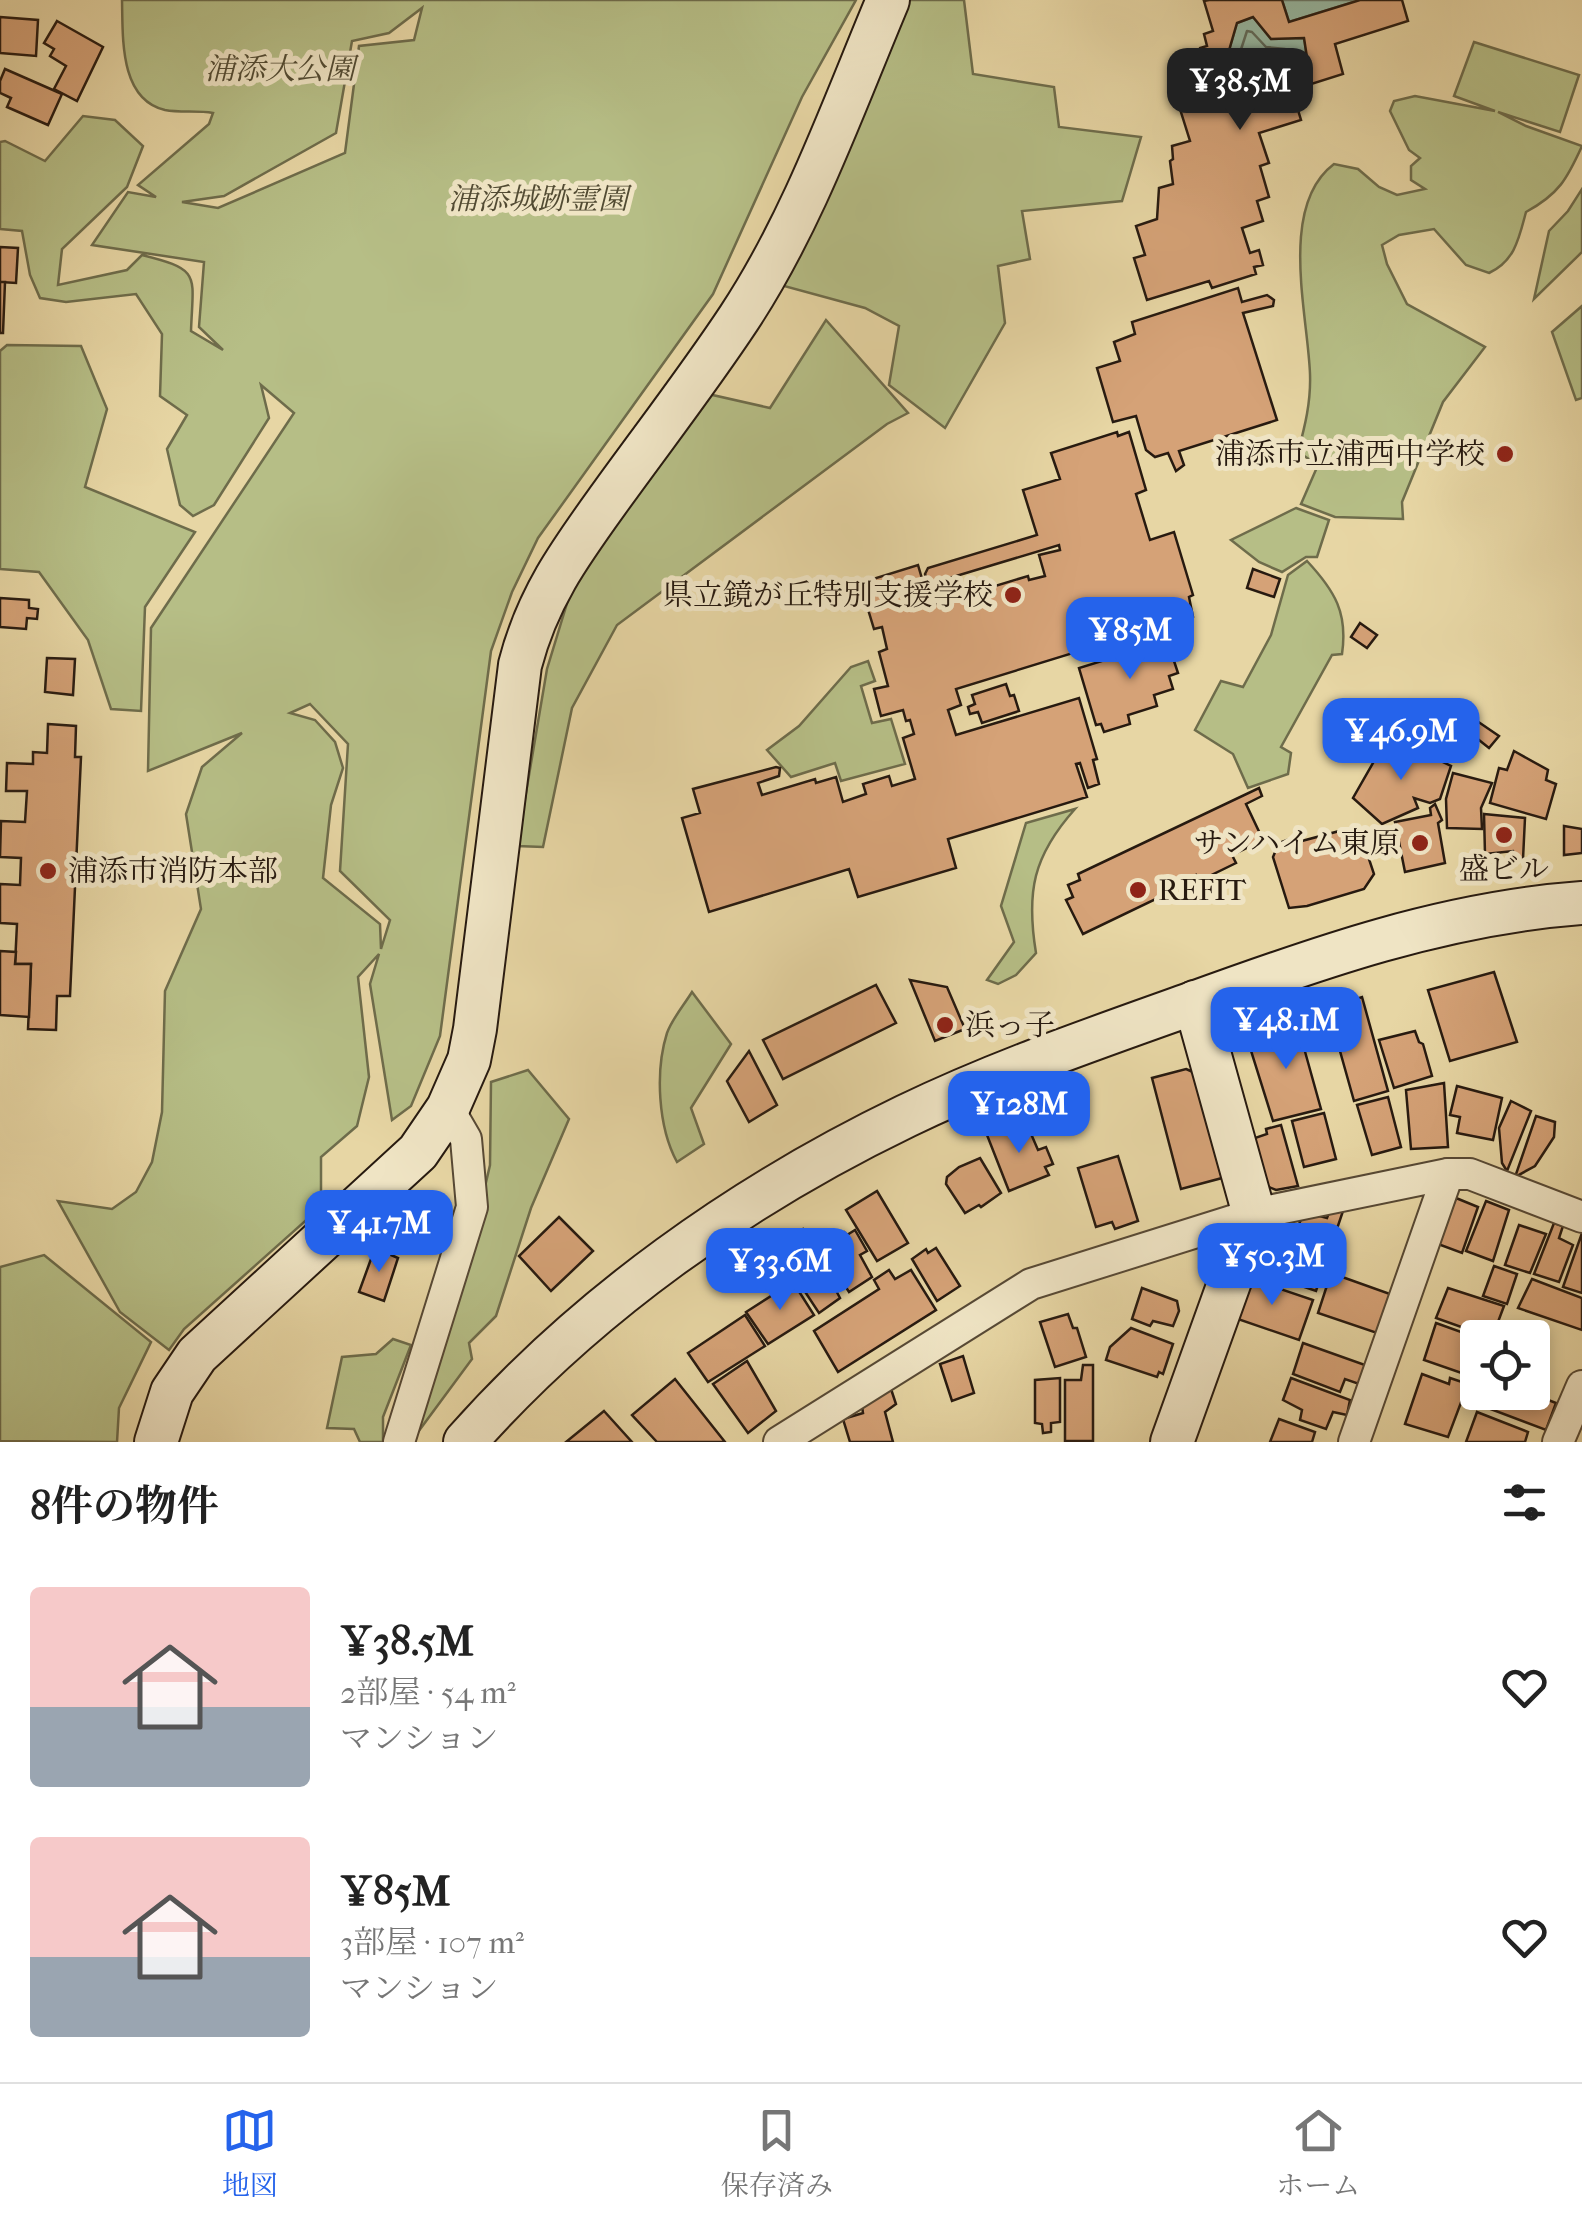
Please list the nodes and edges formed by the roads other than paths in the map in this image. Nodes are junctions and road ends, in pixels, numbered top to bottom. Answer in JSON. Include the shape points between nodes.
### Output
{"nodes":[{"id":1,"x":888,"y":0,"type":"edge"},
{"id":2,"x":1582,"y":903,"type":"edge"},
{"id":3,"x":1196,"y":1002,"type":"junction"},
{"id":4,"x":448,"y":1108,"type":"junction"},
{"id":5,"x":1448,"y":1174,"type":"junction"},
{"id":6,"x":1254,"y":1214,"type":"junction"},
{"id":7,"x":1582,"y":1217,"type":"edge"},
{"id":8,"x":1582,"y":1386,"type":"edge"},
{"id":9,"x":156,"y":1442,"type":"edge"},
{"id":10,"x":399,"y":1442,"type":"edge"},
{"id":11,"x":464,"y":1442,"type":"edge"},
{"id":12,"x":779,"y":1442,"type":"edge"},
{"id":13,"x":1172,"y":1442,"type":"edge"},
{"id":14,"x":1354,"y":1442,"type":"edge"},
{"id":15,"x":1558,"y":1442,"type":"edge"}],
"edges":[{"from":1,"to":4,"type":"street","via":[[770,266],[558,570],[534,617],[520,665],[475,1029]]},
{"from":2,"to":3,"type":"street","via":[[1402,933]]},
{"from":3,"to":6,"type":"street"},
{"from":3,"to":11,"type":"street","via":[[952,1095],[794,1176],[626,1291]]},
{"from":4,"to":9,"type":"street","via":[[400,1171],[197,1355],[172,1392]]},
{"from":4,"to":10,"type":"street","via":[[466,1139],[472,1207]]},
{"from":5,"to":6,"type":"street"},
{"from":5,"to":7,"type":"street","via":[[1470,1174]]},
{"from":5,"to":14,"type":"street"},
{"from":6,"to":12,"type":"street","via":[[1032,1284]]},
{"from":6,"to":13,"type":"street"},
{"from":8,"to":15,"type":"street"}]}
